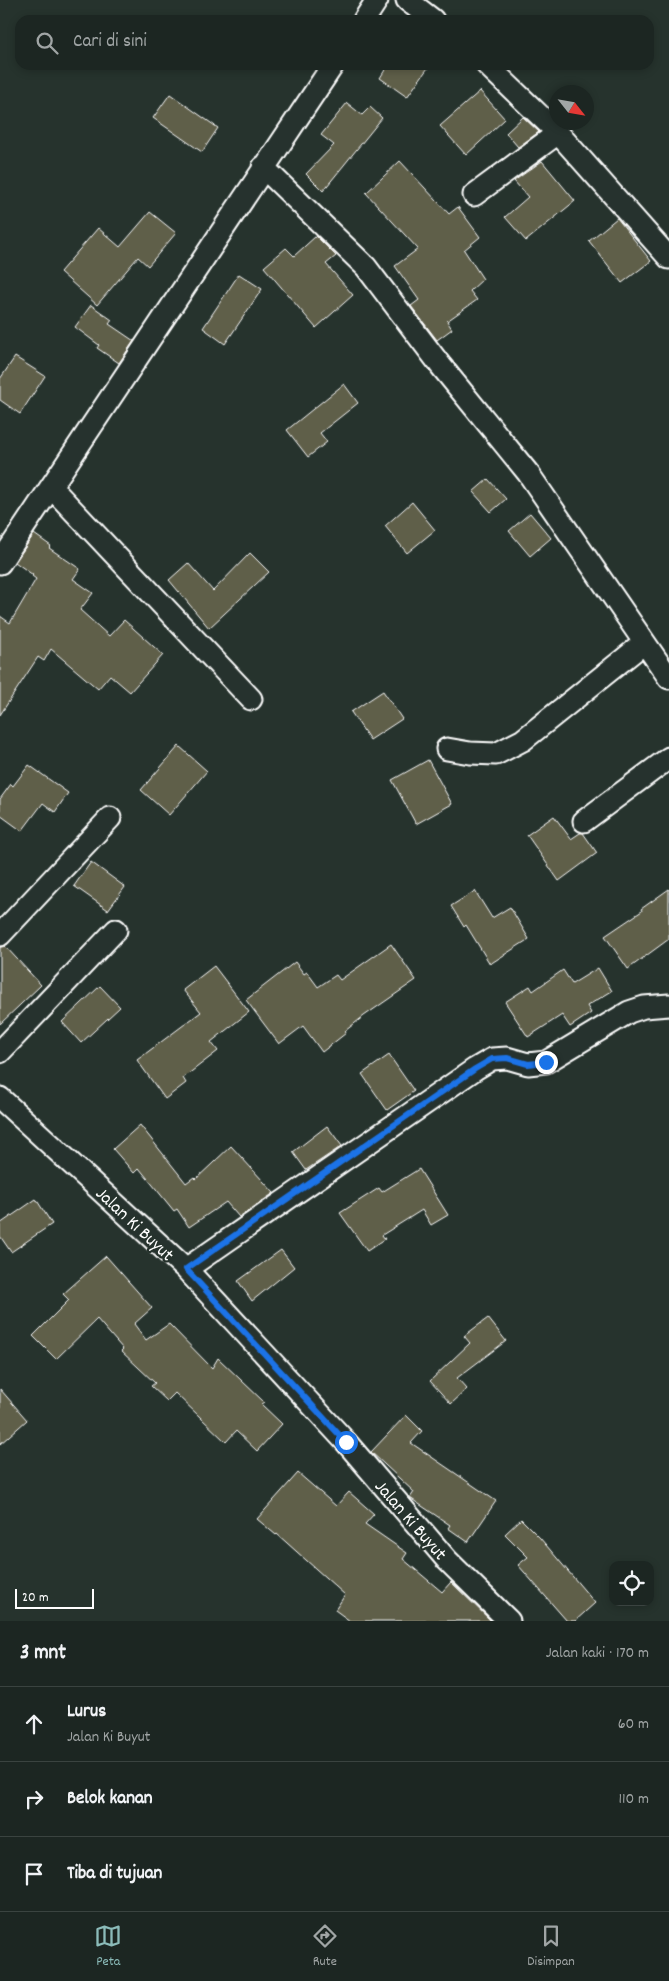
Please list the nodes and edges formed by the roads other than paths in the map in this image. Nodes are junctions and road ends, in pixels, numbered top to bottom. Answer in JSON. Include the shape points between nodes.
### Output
{"nodes":[{"id":1,"x":377,"y":0,"type":"edge"},
{"id":2,"x":406,"y":0,"type":"edge"},
{"id":3,"x":367,"y":15,"type":"edge"},
{"id":4,"x":426,"y":15,"type":"edge"},
{"id":5,"x":330,"y":70,"type":"edge"},
{"id":6,"x":492,"y":70,"type":"edge"},
{"id":7,"x":558,"y":133,"type":"junction"},
{"id":8,"x":263,"y":167,"type":"junction"},
{"id":9,"x":474,"y":194,"type":"dead end"},
{"id":10,"x":669,"y":258,"type":"edge"},
{"id":11,"x":51,"y":487,"type":"junction"},
{"id":12,"x":0,"y":563,"type":"edge"},
{"id":13,"x":644,"y":643,"type":"junction"},
{"id":14,"x":669,"y":678,"type":"edge"},
{"id":15,"x":251,"y":699,"type":"dead end"},
{"id":16,"x":447,"y":749,"type":"dead end"},
{"id":17,"x":669,"y":758,"type":"edge"},
{"id":18,"x":110,"y":818,"type":"dead end"},
{"id":19,"x":584,"y":821,"type":"dead end"},
{"id":20,"x":116,"y":930,"type":"dead end"},
{"id":21,"x":0,"y":935,"type":"edge"},
{"id":22,"x":669,"y":1005,"type":"edge"},
{"id":23,"x":0,"y":1052,"type":"edge"},
{"id":24,"x":0,"y":1098,"type":"edge"},
{"id":25,"x":186,"y":1269,"type":"junction"},
{"id":26,"x":509,"y":1621,"type":"edge"}],
"edges":[{"from":1,"to":3,"type":"street"},
{"from":2,"to":4,"type":"street"},
{"from":5,"to":8,"type":"street"},
{"from":6,"to":7,"type":"street"},
{"from":7,"to":9,"type":"street"},
{"from":7,"to":10,"type":"street"},
{"from":8,"to":11,"type":"street"},
{"from":8,"to":13,"type":"street","via":[[366,268],[528,473]]},
{"from":11,"to":12,"type":"street"},
{"from":11,"to":15,"type":"street"},
{"from":13,"to":14,"type":"street"},
{"from":13,"to":16,"type":"street","via":[[523,740],[496,754]]},
{"from":17,"to":19,"type":"street"},
{"from":18,"to":21,"type":"street"},
{"from":20,"to":23,"type":"street"},
{"from":22,"to":25,"type":"street","via":[[644,1006],[629,1012],[546,1062],[528,1064],[507,1058],[492,1059]]},
{"from":24,"to":25,"type":"street","name":"Jalan Ki Buyut"},
{"from":25,"to":26,"type":"street","name":"Jalan Ki Buyut","via":[[346,1442],[448,1560]]}]}
